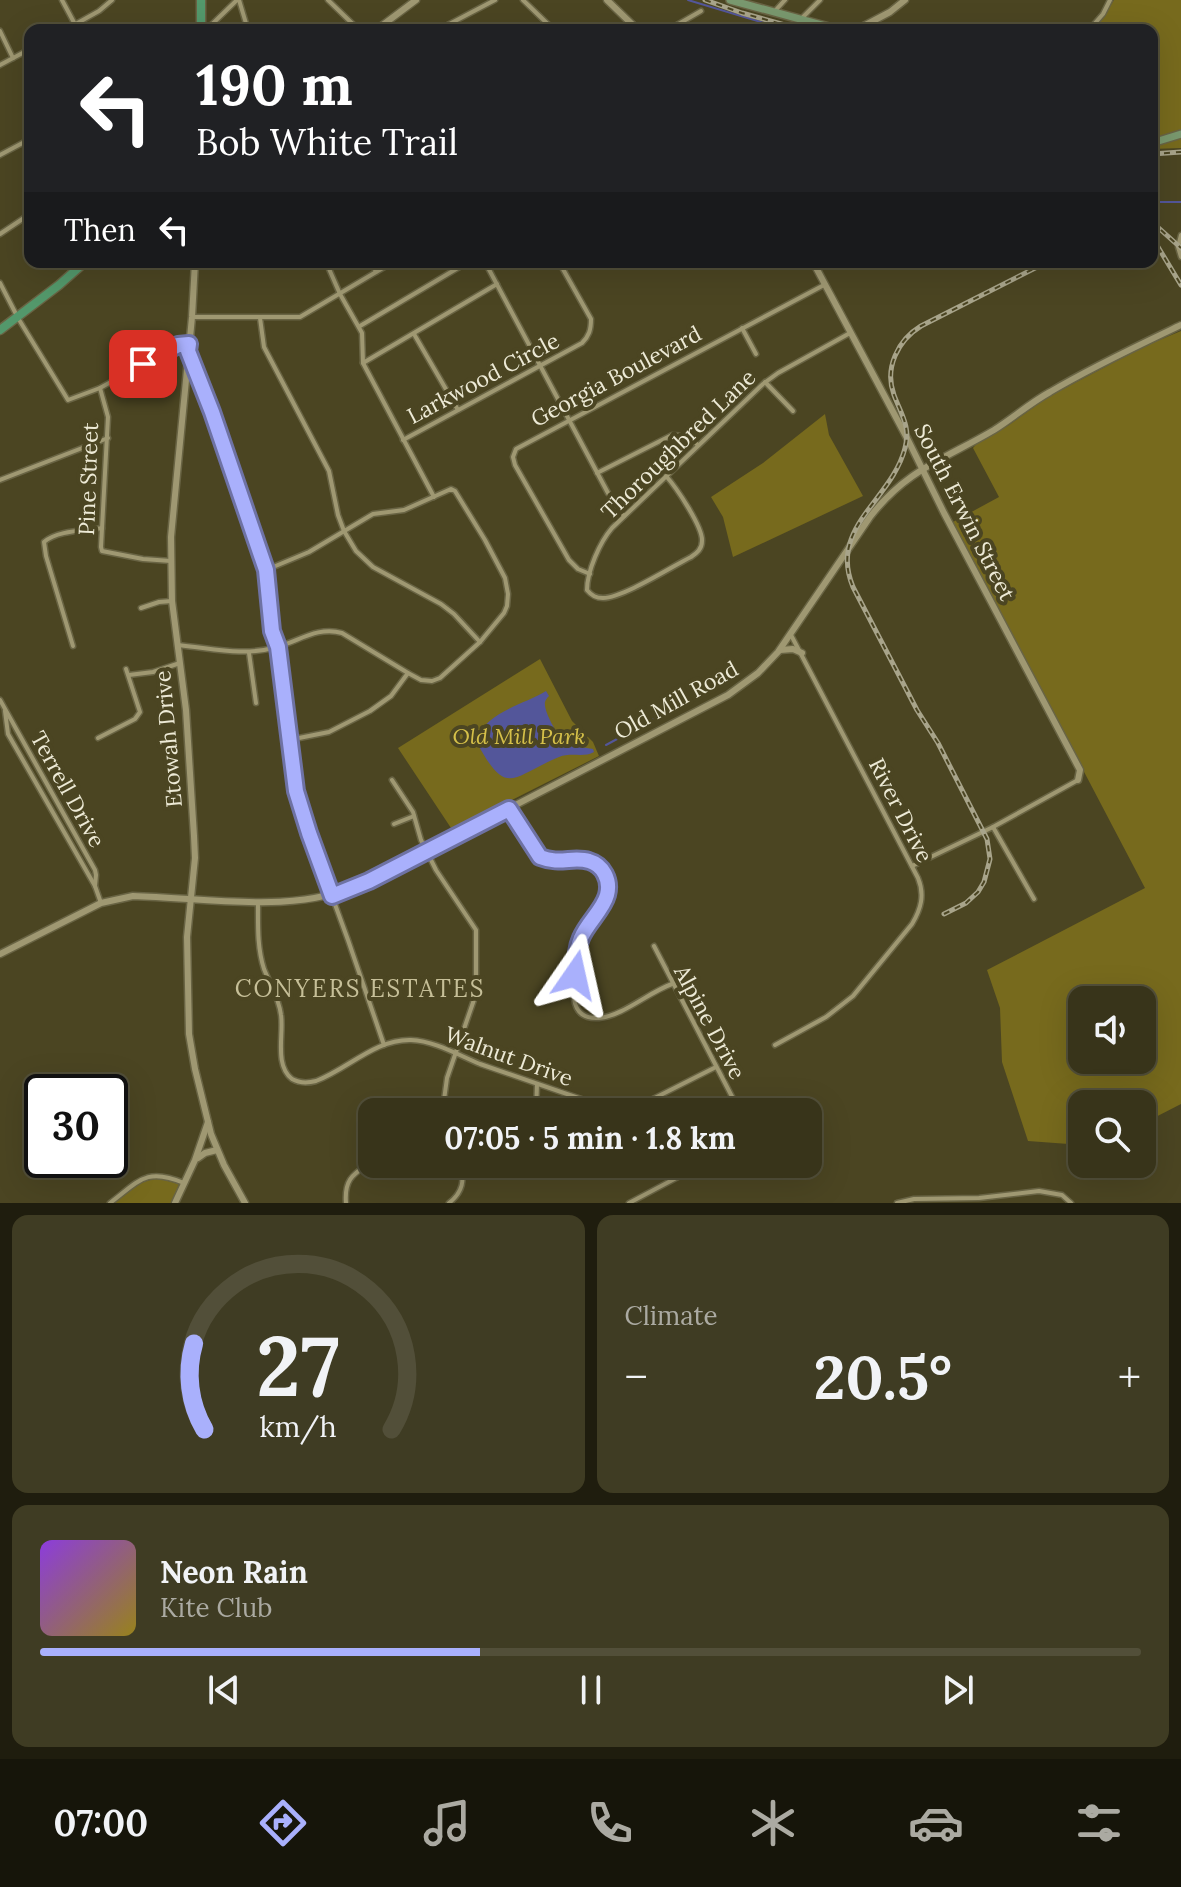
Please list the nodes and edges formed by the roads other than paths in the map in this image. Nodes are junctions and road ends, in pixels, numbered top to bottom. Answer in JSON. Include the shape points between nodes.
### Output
{"nodes":[{"id":1,"x":62,"y":0,"type":"edge"},
{"id":2,"x":112,"y":0,"type":"edge"},
{"id":3,"x":201,"y":0,"type":"edge"},
{"id":4,"x":238,"y":0,"type":"edge"},
{"id":5,"x":328,"y":0,"type":"edge"},
{"id":6,"x":416,"y":0,"type":"edge"},
{"id":7,"x":495,"y":0,"type":"edge"},
{"id":8,"x":523,"y":0,"type":"edge"},
{"id":9,"x":607,"y":0,"type":"edge"},
{"id":10,"x":730,"y":0,"type":"edge"},
{"id":11,"x":785,"y":0,"type":"edge"},
{"id":12,"x":820,"y":0,"type":"edge"},
{"id":13,"x":905,"y":0,"type":"edge"},
{"id":14,"x":1110,"y":0,"type":"edge"},
{"id":15,"x":701,"y":11,"type":"dead end"},
{"id":16,"x":774,"y":12,"type":"junction"},
{"id":17,"x":801,"y":19,"type":"junction"},
{"id":18,"x":74,"y":24,"type":"edge"},
{"id":19,"x":80,"y":24,"type":"edge"},
{"id":20,"x":203,"y":24,"type":"edge"},
{"id":21,"x":211,"y":24,"type":"edge"},
{"id":22,"x":246,"y":24,"type":"edge"},
{"id":23,"x":353,"y":24,"type":"edge"},
{"id":24,"x":384,"y":24,"type":"edge"},
{"id":25,"x":449,"y":24,"type":"edge"},
{"id":26,"x":548,"y":24,"type":"edge"},
{"id":27,"x":632,"y":24,"type":"edge"},
{"id":28,"x":678,"y":24,"type":"edge"},
{"id":29,"x":819,"y":24,"type":"edge"},
{"id":30,"x":868,"y":24,"type":"edge"},
{"id":31,"x":1094,"y":24,"type":"edge"},
{"id":32,"x":0,"y":31,"type":"edge"},
{"id":33,"x":24,"y":52,"type":"edge"},
{"id":34,"x":13,"y":58,"type":"junction"},
{"id":35,"x":0,"y":65,"type":"edge"},
{"id":36,"x":1181,"y":134,"type":"edge"},
{"id":37,"x":1158,"y":141,"type":"edge"},
{"id":38,"x":24,"y":142,"type":"edge"},
{"id":39,"x":0,"y":155,"type":"edge"},
{"id":40,"x":24,"y":218,"type":"edge"},
{"id":41,"x":0,"y":234,"type":"edge"},
{"id":42,"x":1181,"y":235,"type":"edge"},
{"id":43,"x":1181,"y":257,"type":"edge"},
{"id":44,"x":78,"y":268,"type":"edge"},
{"id":45,"x":195,"y":268,"type":"edge"},
{"id":46,"x":329,"y":268,"type":"edge"},
{"id":47,"x":374,"y":268,"type":"edge"},
{"id":48,"x":383,"y":268,"type":"edge"},
{"id":49,"x":458,"y":268,"type":"edge"},
{"id":50,"x":488,"y":268,"type":"edge"},
{"id":51,"x":562,"y":268,"type":"edge"},
{"id":52,"x":816,"y":268,"type":"edge"},
{"id":53,"x":376,"y":272,"type":"junction"},
{"id":54,"x":0,"y":283,"type":"edge"},
{"id":55,"x":497,"y":284,"type":"junction"},
{"id":56,"x":825,"y":284,"type":"junction"},
{"id":57,"x":340,"y":294,"type":"junction"},
{"id":58,"x":192,"y":317,"type":"junction"},
{"id":59,"x":18,"y":318,"type":"junction"},
{"id":60,"x":260,"y":318,"type":"junction"},
{"id":61,"x":1181,"y":325,"type":"edge"},
{"id":62,"x":360,"y":326,"type":"junction"},
{"id":63,"x":742,"y":328,"type":"junction"},
{"id":64,"x":0,"y":330,"type":"edge"},
{"id":65,"x":850,"y":333,"type":"junction"},
{"id":66,"x":414,"y":334,"type":"junction"},
{"id":67,"x":189,"y":348,"type":"junction"},
{"id":68,"x":756,"y":354,"type":"dead end"},
{"id":69,"x":363,"y":363,"type":"junction"},
{"id":70,"x":541,"y":365,"type":"junction"},
{"id":71,"x":765,"y":382,"type":"junction"},
{"id":72,"x":100,"y":388,"type":"junction"},
{"id":73,"x":458,"y":410,"type":"junction"},
{"id":74,"x":793,"y":411,"type":"dead end"},
{"id":75,"x":569,"y":419,"type":"junction"},
{"id":76,"x":108,"y":438,"type":"junction"},
{"id":77,"x":403,"y":440,"type":"junction"},
{"id":78,"x":698,"y":445,"type":"junction"},
{"id":79,"x":922,"y":468,"type":"junction"},
{"id":80,"x":597,"y":473,"type":"junction"},
{"id":81,"x":666,"y":476,"type":"junction"},
{"id":82,"x":0,"y":480,"type":"edge"},
{"id":83,"x":434,"y":497,"type":"junction"},
{"id":84,"x":624,"y":516,"type":"junction"},
{"id":85,"x":102,"y":528,"type":"junction"},
{"id":86,"x":344,"y":531,"type":"junction"},
{"id":87,"x":171,"y":561,"type":"junction"},
{"id":88,"x":266,"y":570,"type":"junction"},
{"id":89,"x":590,"y":574,"type":"junction"},
{"id":90,"x":172,"y":601,"type":"junction"},
{"id":91,"x":141,"y":608,"type":"dead end"},
{"id":92,"x":791,"y":635,"type":"junction"},
{"id":93,"x":480,"y":642,"type":"junction"},
{"id":94,"x":177,"y":645,"type":"junction"},
{"id":95,"x":73,"y":646,"type":"dead end"},
{"id":96,"x":278,"y":647,"type":"junction"},
{"id":97,"x":780,"y":650,"type":"junction"},
{"id":98,"x":249,"y":653,"type":"junction"},
{"id":99,"x":802,"y":653,"type":"junction"},
{"id":100,"x":180,"y":663,"type":"junction"},
{"id":101,"x":408,"y":673,"type":"junction"},
{"id":102,"x":0,"y":700,"type":"edge"},
{"id":103,"x":256,"y":703,"type":"dead end"},
{"id":104,"x":5,"y":711,"type":"junction"},
{"id":105,"x":98,"y":738,"type":"dead end"},
{"id":106,"x":289,"y":740,"type":"junction"},
{"id":107,"x":392,"y":780,"type":"dead end"},
{"id":108,"x":1078,"y":780,"type":"joint"},
{"id":109,"x":509,"y":809,"type":"junction"},
{"id":110,"x":414,"y":816,"type":"junction"},
{"id":111,"x":394,"y":824,"type":"dead end"},
{"id":112,"x":993,"y":827,"type":"junction"},
{"id":113,"x":426,"y":851,"type":"junction"},
{"id":114,"x":912,"y":866,"type":"junction"},
{"id":115,"x":95,"y":886,"type":"junction"},
{"id":116,"x":332,"y":896,"type":"junction"},
{"id":117,"x":190,"y":899,"type":"junction"},
{"id":118,"x":1034,"y":899,"type":"dead end"},
{"id":119,"x":258,"y":902,"type":"junction"},
{"id":120,"x":101,"y":903,"type":"junction"},
{"id":121,"x":654,"y":946,"type":"dead end"},
{"id":122,"x":0,"y":954,"type":"edge"},
{"id":123,"x":672,"y":984,"type":"junction"},
{"id":124,"x":384,"y":1045,"type":"junction"},
{"id":125,"x":775,"y":1045,"type":"dead end"},
{"id":126,"x":455,"y":1055,"type":"junction"},
{"id":127,"x":716,"y":1067,"type":"junction"},
{"id":128,"x":537,"y":1084,"type":"junction"},
{"id":129,"x":444,"y":1098,"type":"edge"},
{"id":130,"x":536,"y":1098,"type":"edge"},
{"id":131,"x":578,"y":1098,"type":"edge"},
{"id":132,"x":655,"y":1098,"type":"edge"},
{"id":133,"x":733,"y":1098,"type":"edge"},
{"id":134,"x":208,"y":1122,"type":"junction"},
{"id":135,"x":200,"y":1147,"type":"junction"},
{"id":136,"x":217,"y":1150,"type":"junction"},
{"id":137,"x":195,"y":1160,"type":"junction"},
{"id":138,"x":358,"y":1171,"type":"edge"},
{"id":139,"x":463,"y":1178,"type":"edge"},
{"id":140,"x":676,"y":1178,"type":"edge"},
{"id":141,"x":184,"y":1183,"type":"junction"},
{"id":142,"x":110,"y":1203,"type":"edge"},
{"id":143,"x":175,"y":1203,"type":"edge"},
{"id":144,"x":245,"y":1203,"type":"edge"},
{"id":145,"x":346,"y":1203,"type":"edge"},
{"id":146,"x":449,"y":1203,"type":"edge"},
{"id":147,"x":629,"y":1203,"type":"edge"},
{"id":148,"x":897,"y":1203,"type":"edge"},
{"id":149,"x":1071,"y":1203,"type":"edge"}],
"edges":[{"from":1,"to":18,"type":"street"},
{"from":2,"to":19,"type":"street"},
{"from":3,"to":20,"type":"main road"},
{"from":4,"to":21,"type":"street"},
{"from":4,"to":22,"type":"street"},
{"from":5,"to":23,"type":"street"},
{"from":6,"to":24,"type":"street"},
{"from":7,"to":25,"type":"street"},
{"from":8,"to":26,"type":"street"},
{"from":9,"to":27,"type":"street"},
{"from":10,"to":16,"type":"main road"},
{"from":11,"to":16,"type":"street"},
{"from":12,"to":17,"type":"street"},
{"from":13,"to":30,"type":"street"},
{"from":14,"to":31,"type":"street"},
{"from":15,"to":28,"type":"street"},
{"from":16,"to":17,"type":"main road"},
{"from":17,"to":29,"type":"main road"},
{"from":32,"to":34,"type":"street"},
{"from":33,"to":34,"type":"street"},
{"from":34,"to":35,"type":"street"},
{"from":36,"to":37,"type":"main road"},
{"from":38,"to":39,"type":"street"},
{"from":40,"to":41,"type":"street"},
{"from":42,"to":43,"type":"street"},
{"from":44,"to":59,"type":"main road"},
{"from":45,"to":58,"type":"street","name":"Etowah Drive"},
{"from":46,"to":57,"type":"street"},
{"from":47,"to":53,"type":"street"},
{"from":48,"to":53,"type":"street"},
{"from":49,"to":62,"type":"street"},
{"from":50,"to":55,"type":"street"},
{"from":51,"to":70,"type":"street","name":"Larkwood Circle","via":[[591,328],[582,343]]},
{"from":52,"to":56,"type":"street","name":"South Erwin Street"},
{"from":53,"to":57,"type":"street"},
{"from":54,"to":59,"type":"street"},
{"from":55,"to":66,"type":"street"},
{"from":55,"to":70,"type":"street"},
{"from":56,"to":63,"type":"street","name":"Georgia Boulevard"},
{"from":56,"to":65,"type":"street","name":"South Erwin Street"},
{"from":57,"to":60,"type":"street","via":[[300,317]]},
{"from":57,"to":62,"type":"street"},
{"from":58,"to":60,"type":"street"},
{"from":58,"to":67,"type":"street","name":"Etowah Drive"},
{"from":59,"to":64,"type":"main road"},
{"from":59,"to":72,"type":"street","via":[[68,400]]},
{"from":60,"to":86,"type":"street","via":[[264,347],[329,471]]},
{"from":61,"to":79,"type":"street","name":"Old Mill Road","via":[[1058,387],[992,431]]},
{"from":62,"to":69,"type":"street"},
{"from":63,"to":68,"type":"street"},
{"from":63,"to":75,"type":"street","name":"Georgia Boulevard"},
{"from":65,"to":71,"type":"street","name":"Thoroughbred Lane"},
{"from":65,"to":79,"type":"street","name":"South Erwin Street"},
{"from":66,"to":69,"type":"street"},
{"from":66,"to":73,"type":"street"},
{"from":67,"to":72,"type":"street","via":[[178,345]]},
{"from":67,"to":87,"type":"street","name":"Etowah Drive"},
{"from":67,"to":88,"type":"street"},
{"from":69,"to":77,"type":"street"},
{"from":70,"to":73,"type":"street","name":"Larkwood Circle"},
{"from":70,"to":75,"type":"street"},
{"from":71,"to":74,"type":"street"},
{"from":71,"to":78,"type":"street","name":"Thoroughbred Lane"},
{"from":72,"to":76,"type":"street","name":"Pine Street"},
{"from":73,"to":77,"type":"street","name":"Larkwood Circle"},
{"from":75,"to":80,"type":"street"},
{"from":75,"to":89,"type":"street","name":"Georgia Boulevard","via":[[517,447],[513,459],[568,558]]},
{"from":76,"to":82,"type":"street"},
{"from":76,"to":85,"type":"street","name":"Pine Street"},
{"from":77,"to":83,"type":"street"},
{"from":78,"to":80,"type":"street","via":[[687,436],[672,435]]},
{"from":78,"to":81,"type":"street","name":"Thoroughbred Lane"},
{"from":79,"to":92,"type":"street","name":"Old Mill Road","via":[[877,509]]},
{"from":79,"to":108,"type":"street","name":"South Erwin Street","via":[[1080,770]]},
{"from":80,"to":84,"type":"street"},
{"from":81,"to":84,"type":"street","name":"Thoroughbred Lane"},
{"from":81,"to":89,"type":"street","name":"Georgia Boulevard","via":[[701,534],[699,551],[610,597],[590,594]]},
{"from":83,"to":86,"type":"street","via":[[404,510],[373,514]]},
{"from":83,"to":93,"type":"street","via":[[455,491],[505,578],[507,606]]},
{"from":84,"to":89,"type":"street","name":"Thoroughbred Lane","via":[[602,541]]},
{"from":85,"to":87,"type":"street","name":"Pine Street","via":[[105,553]]},
{"from":85,"to":95,"type":"street","via":[[44,542]]},
{"from":86,"to":88,"type":"street"},
{"from":86,"to":93,"type":"street","via":[[373,567],[441,604]]},
{"from":87,"to":90,"type":"street","name":"Etowah Drive"},
{"from":88,"to":96,"type":"street"},
{"from":90,"to":91,"type":"street"},
{"from":90,"to":94,"type":"street","name":"Etowah Drive"},
{"from":92,"to":97,"type":"street","name":"Old Mill Road"},
{"from":92,"to":99,"type":"street","name":"River Drive"},
{"from":93,"to":101,"type":"street","via":[[440,678],[421,680]]},
{"from":94,"to":98,"type":"street"},
{"from":94,"to":100,"type":"street","name":"Etowah Drive"},
{"from":96,"to":98,"type":"street"},
{"from":96,"to":101,"type":"street","via":[[334,630]]},
{"from":96,"to":106,"type":"street"},
{"from":97,"to":99,"type":"street"},
{"from":97,"to":109,"type":"street","name":"Old Mill Road","via":[[728,695]]},
{"from":98,"to":103,"type":"street"},
{"from":99,"to":114,"type":"street","name":"River Drive"},
{"from":100,"to":105,"type":"street","via":[[153,672],[128,672],[140,712]]},
{"from":100,"to":117,"type":"street","name":"Etowah Drive","via":[[195,858]]},
{"from":101,"to":106,"type":"street","via":[[391,696],[354,720],[324,734]]},
{"from":102,"to":104,"type":"street","name":"Terrell Drive"},
{"from":104,"to":115,"type":"street","name":"Terrell Drive","via":[[8,734]]},
{"from":104,"to":115,"type":"street","name":"Terrell Drive","via":[[95,870]]},
{"from":106,"to":116,"type":"street","via":[[296,791]]},
{"from":107,"to":110,"type":"street"},
{"from":108,"to":112,"type":"street"},
{"from":109,"to":113,"type":"street","name":"Old Mill Road"},
{"from":109,"to":123,"type":"street","via":[[540,857],[556,862],[582,859],[606,874],[607,897],[577,949],[572,986],[577,1009],[594,1018],[608,1016]]},
{"from":110,"to":111,"type":"street"},
{"from":110,"to":113,"type":"street"},
{"from":112,"to":114,"type":"street"},
{"from":112,"to":118,"type":"street"},
{"from":113,"to":116,"type":"street","name":"Old Mill Road"},
{"from":113,"to":126,"type":"street","via":[[476,930],[476,994]]},
{"from":114,"to":125,"type":"street","name":"River Drive","via":[[923,895],[904,934],[842,1006]]},
{"from":115,"to":120,"type":"street","name":"Terrell Drive"},
{"from":116,"to":119,"type":"street","name":"Old Mill Road"},
{"from":116,"to":124,"type":"street"},
{"from":117,"to":119,"type":"street","name":"Old Mill Road"},
{"from":117,"to":120,"type":"street","name":"Old Mill Road","via":[[133,896]]},
{"from":117,"to":134,"type":"street","name":"Etowah Drive","via":[[189,1034]]},
{"from":119,"to":124,"type":"street","name":"Walnut Drive","via":[[260,953],[282,1016],[282,1061],[293,1079],[315,1081]]},
{"from":120,"to":122,"type":"street","name":"Old Mill Road"},
{"from":121,"to":123,"type":"street","name":"Alpine Drive"},
{"from":123,"to":127,"type":"street","name":"Alpine Drive"},
{"from":124,"to":126,"type":"street","name":"Walnut Drive","via":[[410,1040]]},
{"from":126,"to":128,"type":"street","name":"Walnut Drive"},
{"from":126,"to":129,"type":"street"},
{"from":127,"to":132,"type":"street"},
{"from":127,"to":133,"type":"street","name":"Alpine Drive"},
{"from":128,"to":130,"type":"street"},
{"from":128,"to":131,"type":"street","name":"Walnut Drive"},
{"from":134,"to":135,"type":"street"},
{"from":134,"to":136,"type":"street","name":"Etowah Drive"},
{"from":135,"to":136,"type":"street"},
{"from":135,"to":137,"type":"street"},
{"from":136,"to":137,"type":"street"},
{"from":136,"to":144,"type":"street","name":"Etowah Drive"},
{"from":137,"to":141,"type":"street"},
{"from":138,"to":145,"type":"street","via":[[350,1177]]},
{"from":139,"to":146,"type":"street","via":[[457,1197]]},
{"from":140,"to":147,"type":"street"},
{"from":141,"to":142,"type":"street","via":[[148,1177]]},
{"from":141,"to":143,"type":"street"},
{"from":148,"to":149,"type":"street","via":[[1039,1191],[1062,1195]]}]}
